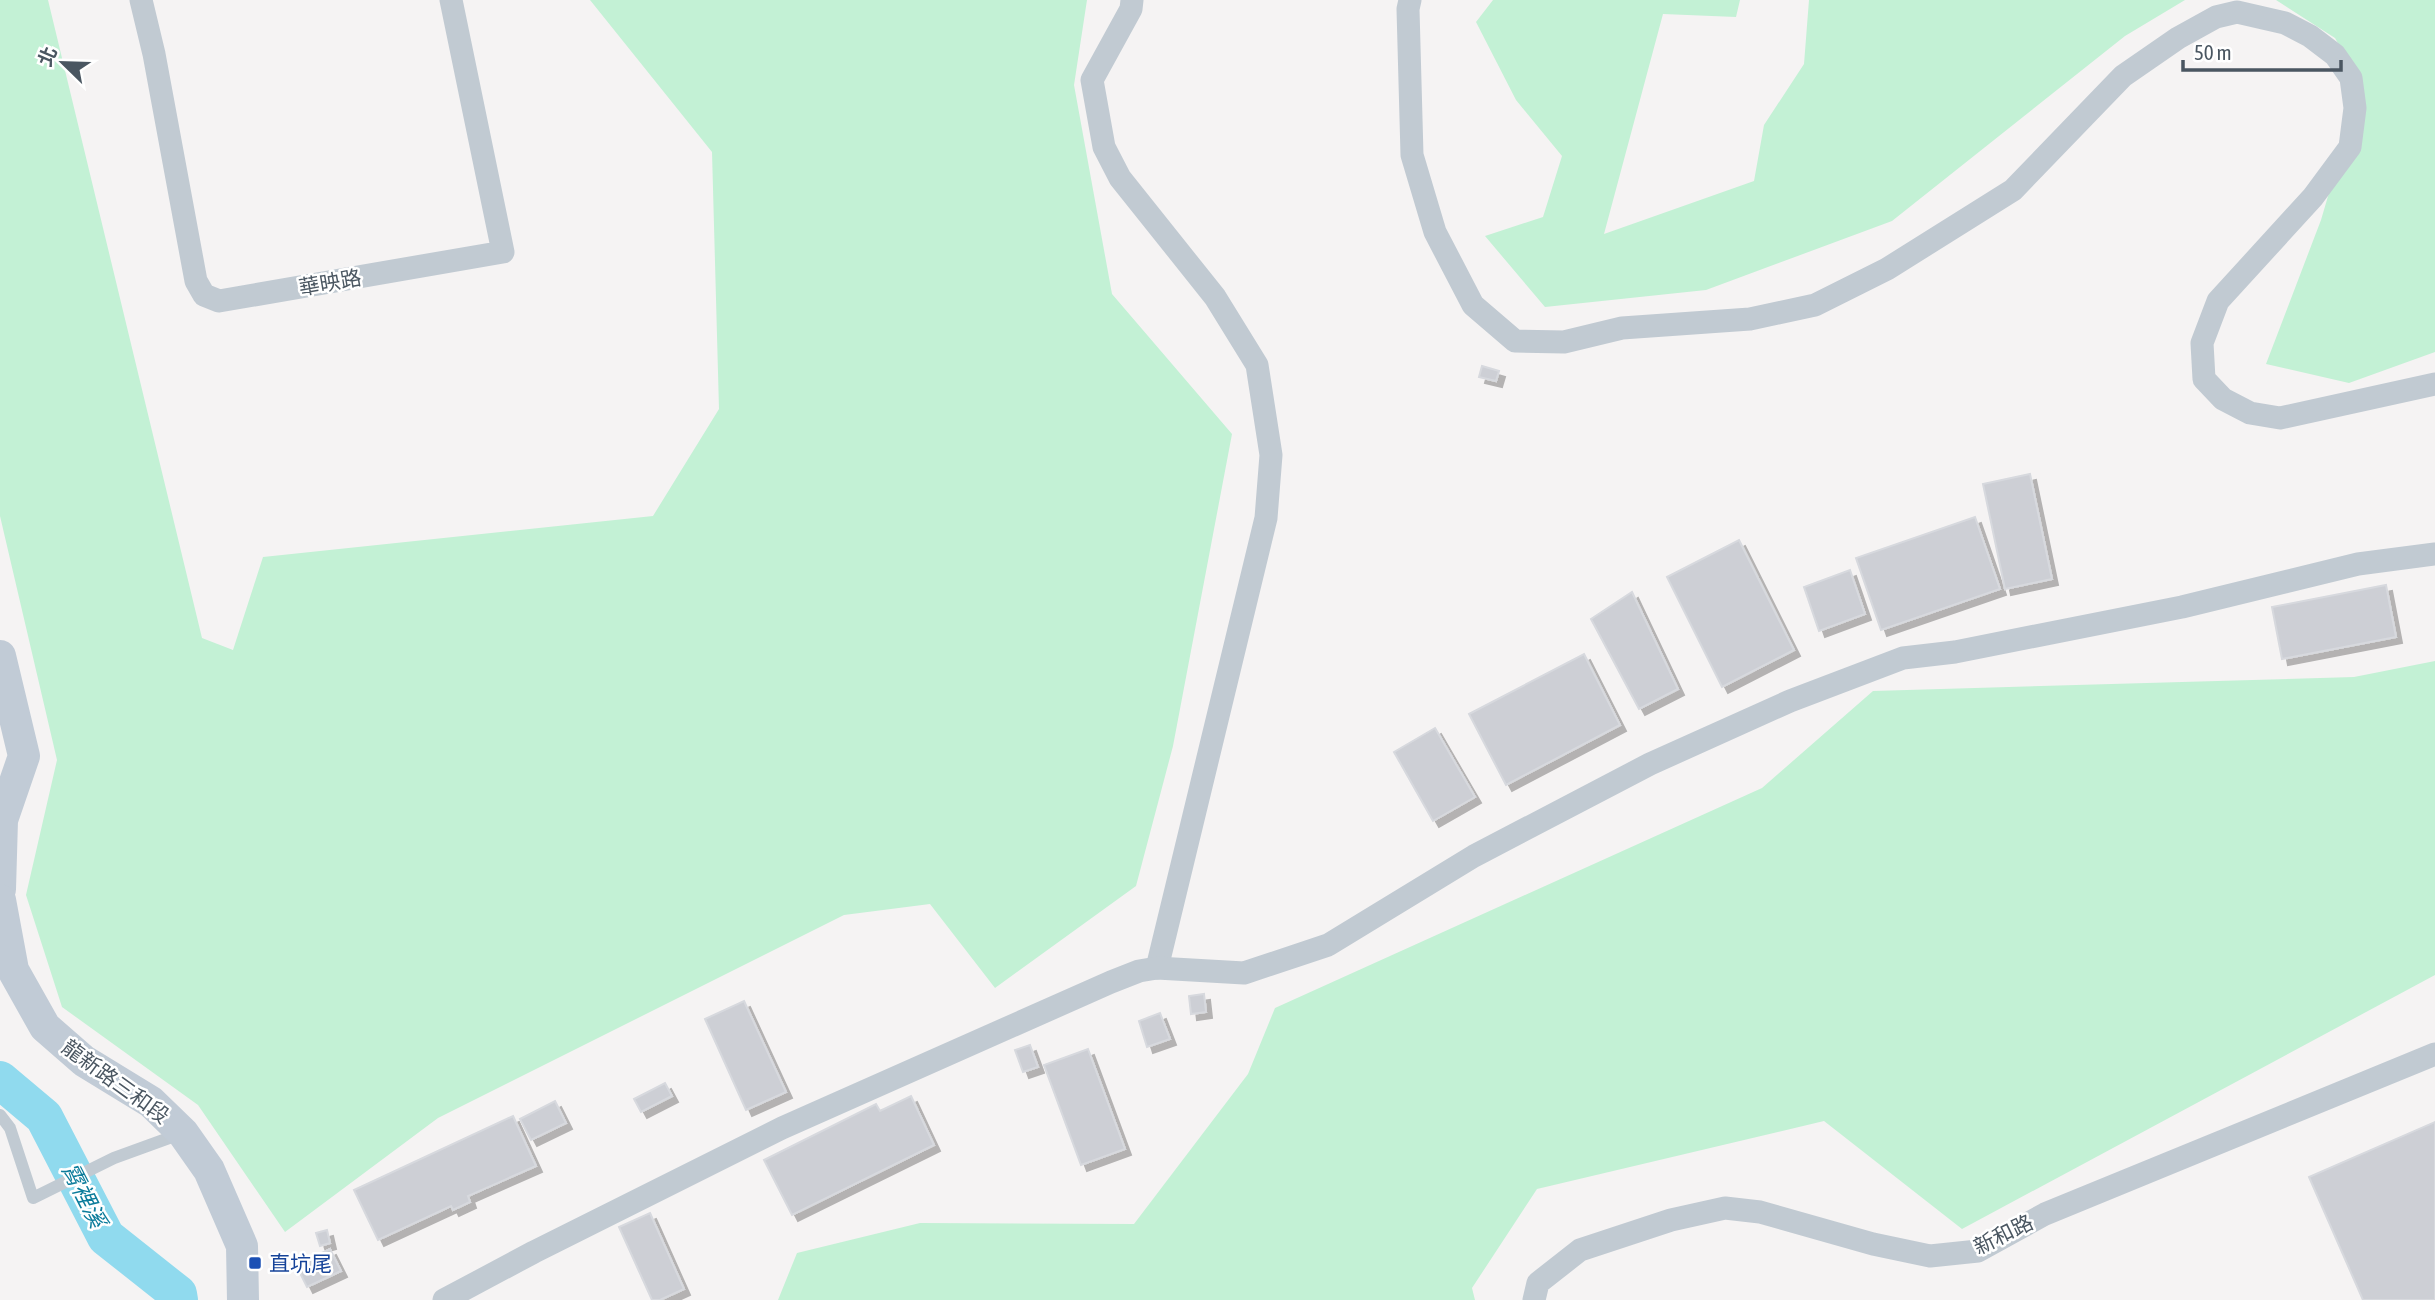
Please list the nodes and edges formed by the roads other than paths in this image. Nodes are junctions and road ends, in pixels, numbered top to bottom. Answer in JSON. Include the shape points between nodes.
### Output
{"nodes":[{"id":1,"x":141,"y":0,"type":"edge"},
{"id":2,"x":451,"y":0,"type":"edge"},
{"id":3,"x":1132,"y":0,"type":"edge"},
{"id":4,"x":1410,"y":0,"type":"edge"},
{"id":5,"x":2435,"y":384,"type":"edge"},
{"id":6,"x":2435,"y":554,"type":"edge"},
{"id":7,"x":0,"y":656,"type":"edge"},
{"id":8,"x":0,"y":888,"type":"edge"},
{"id":9,"x":0,"y":900,"type":"edge"},
{"id":10,"x":1157,"y":968,"type":"junction"},
{"id":11,"x":2435,"y":1054,"type":"edge"},
{"id":12,"x":0,"y":1115,"type":"edge"},
{"id":13,"x":183,"y":1133,"type":"junction"},
{"id":14,"x":243,"y":1300,"type":"edge"},
{"id":15,"x":444,"y":1300,"type":"edge"},
{"id":16,"x":1534,"y":1300,"type":"edge"}],
"edges":[{"from":1,"to":2,"type":"street","name":"華映路","via":[[196,281],[205,295],[219,301],[502,251]]},
{"from":3,"to":10,"type":"street","via":[[1092,79],[1104,147],[1121,178],[1215,297],[1257,365],[1271,455],[1266,518]]},
{"from":4,"to":5,"type":"street","via":[[1412,155],[1435,232],[1472,305],[1515,341],[1564,342],[1622,328],[1750,319],[1815,305],[1887,269],[2013,190],[2123,76],[2178,38],[2216,17],[2237,12],[2285,23],[2335,55],[2351,78],[2355,108],[2350,147],[2313,197],[2218,301],[2202,343],[2204,379],[2223,399],[2250,413],[2280,418]]},
{"from":6,"to":10,"type":"street","via":[[2358,564],[2182,607],[1903,658],[1790,701],[1650,764],[1474,856],[1328,944],[1244,973]]},
{"from":7,"to":8,"type":"street","via":[[24,756],[2,820]]},
{"from":9,"to":13,"type":"street","name":"龍新路三和段","via":[[13,970],[45,1027],[84,1062],[151,1102]]},
{"from":10,"to":15,"type":"street","via":[[1111,982],[782,1128]]},
{"from":11,"to":16,"type":"street","name":"新和路","via":[[2045,1214],[1978,1251],[1930,1256],[1760,1212],[1726,1208],[1671,1220],[1580,1251],[1538,1283]]},
{"from":12,"to":13,"type":"lane","via":[[10,1128],[33,1198],[114,1158]]},
{"from":13,"to":14,"type":"street","name":"龍新路三和段","via":[[209,1170],[242,1246]]}]}
